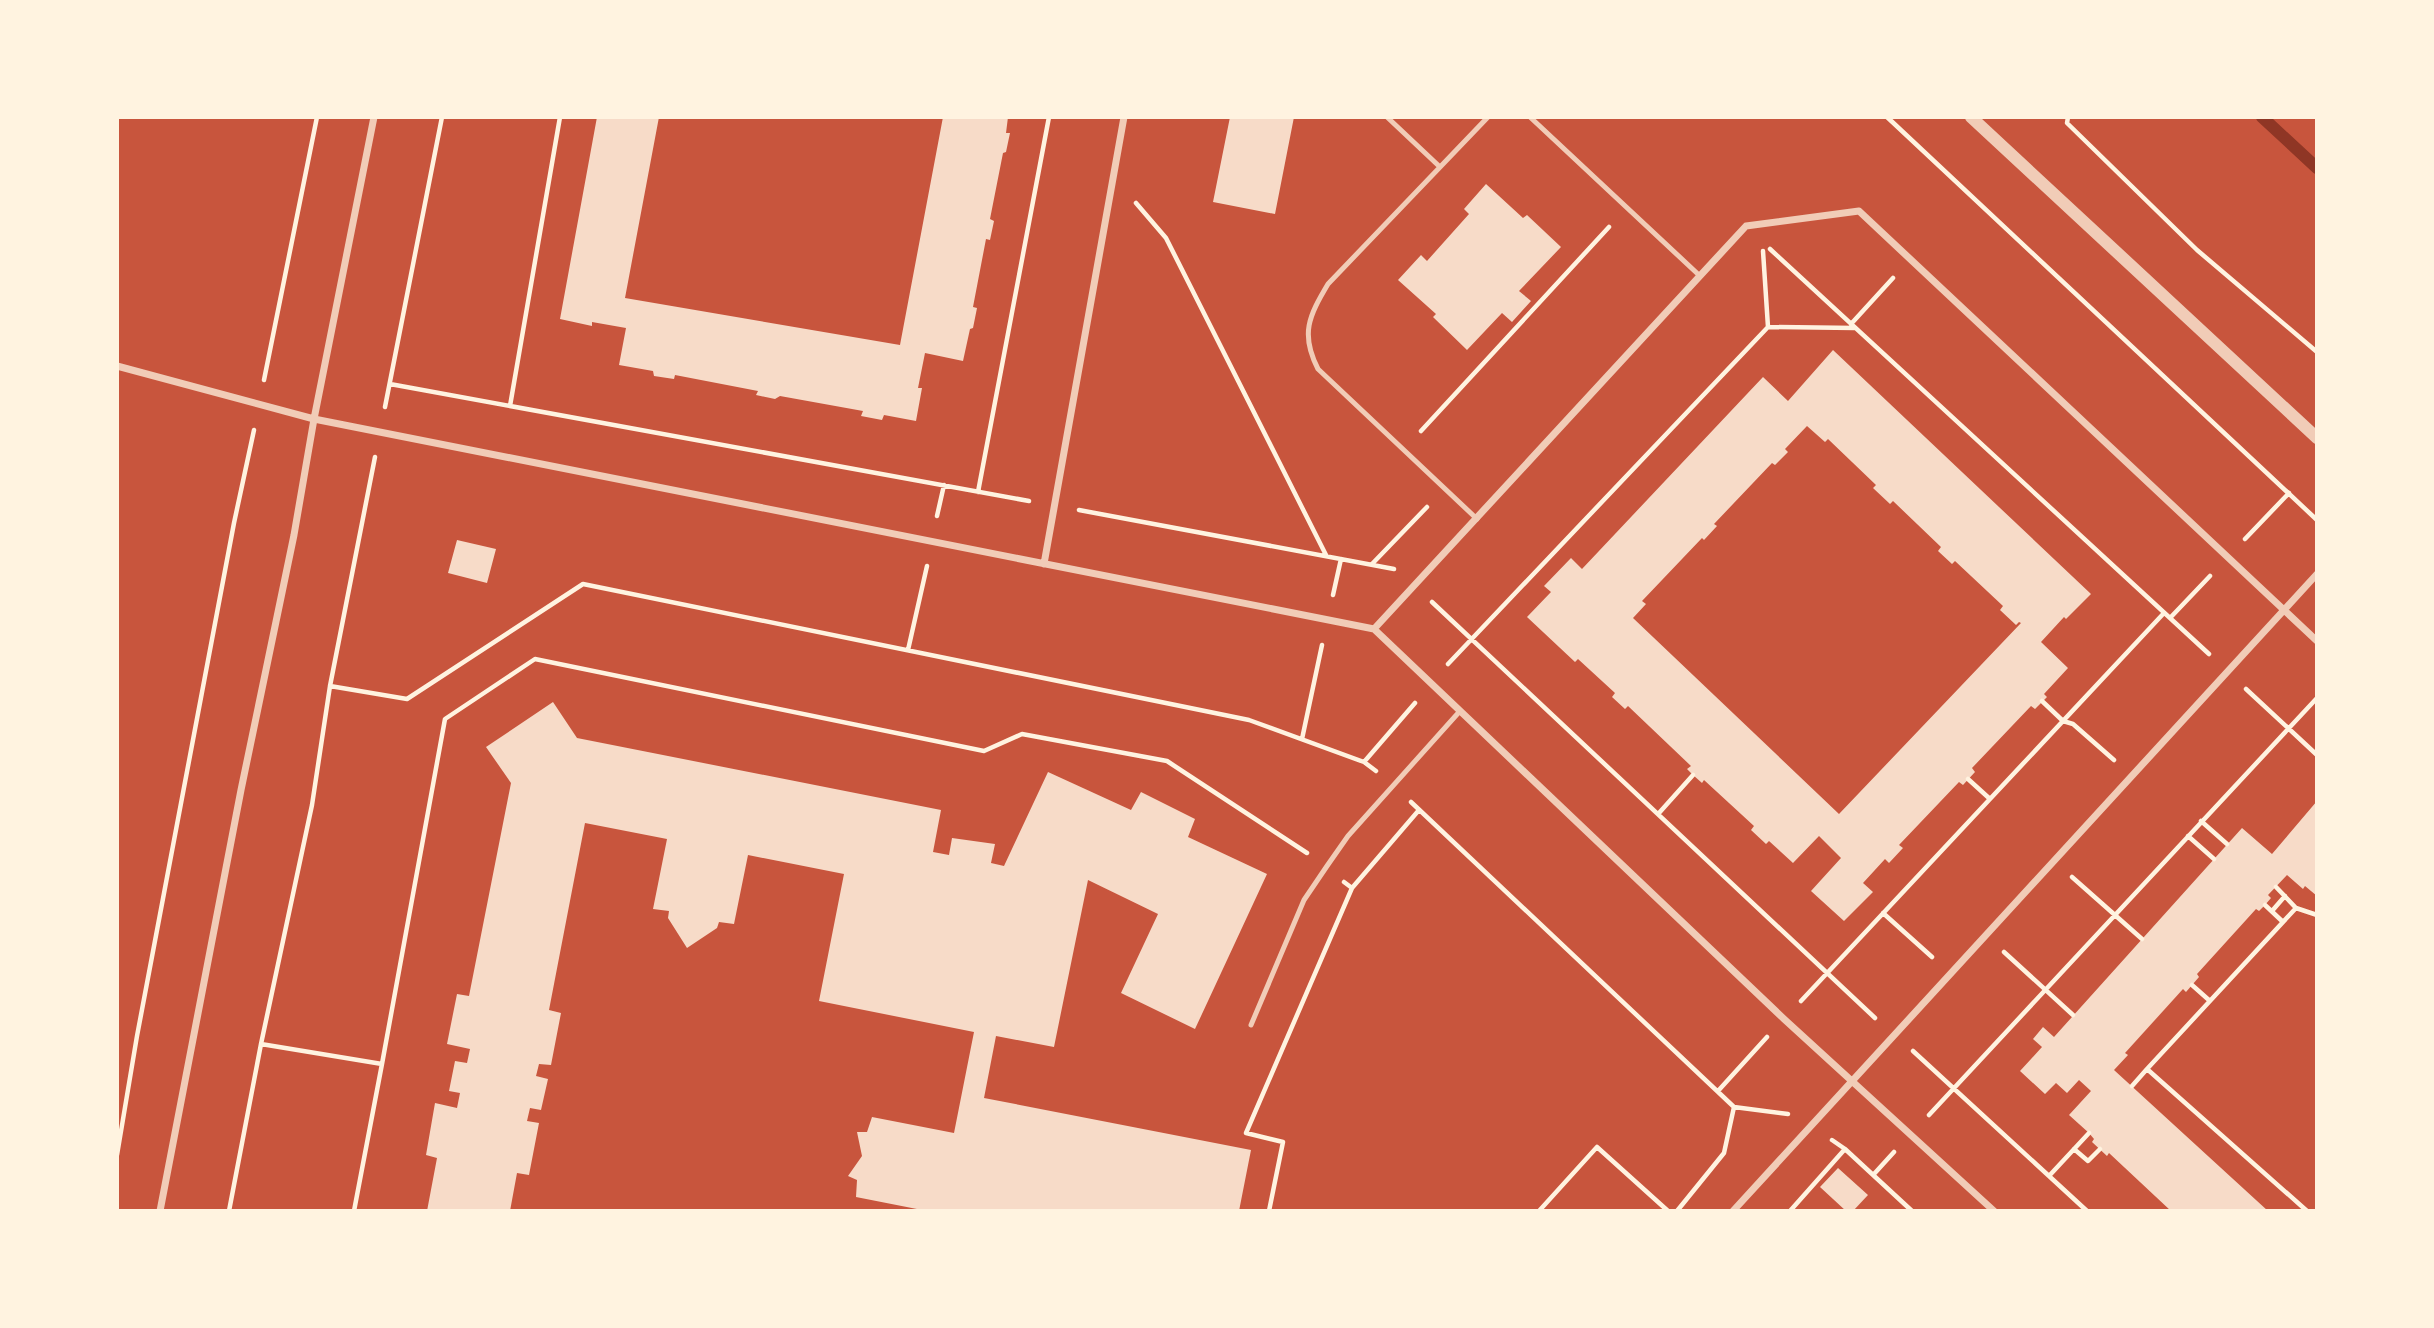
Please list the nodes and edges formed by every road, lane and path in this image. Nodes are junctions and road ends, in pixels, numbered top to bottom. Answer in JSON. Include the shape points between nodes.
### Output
{"nodes":[{"id":1,"x":317,"y":117,"type":"edge"},
{"id":2,"x":374,"y":117,"type":"edge"},
{"id":3,"x":442,"y":117,"type":"edge"},
{"id":4,"x":561,"y":117,"type":"edge"},
{"id":5,"x":1049,"y":117,"type":"edge"},
{"id":6,"x":1124,"y":117,"type":"edge"},
{"id":7,"x":1387,"y":117,"type":"edge"},
{"id":8,"x":1488,"y":117,"type":"edge"},
{"id":9,"x":1530,"y":117,"type":"edge"},
{"id":10,"x":1886,"y":117,"type":"edge"},
{"id":11,"x":2068,"y":117,"type":"edge"},
{"id":12,"x":1975,"y":119,"type":"edge"},
{"id":13,"x":1440,"y":167,"type":"junction"},
{"id":14,"x":1113,"y":181,"type":"junction"},
{"id":15,"x":1627,"y":208,"type":"junction"},
{"id":16,"x":1911,"y":259,"type":"junction"},
{"id":17,"x":1700,"y":276,"type":"junction"},
{"id":18,"x":1853,"y":326,"type":"junction"},
{"id":19,"x":1768,"y":327,"type":"junction"},
{"id":20,"x":2317,"y":352,"type":"edge"},
{"id":21,"x":117,"y":366,"type":"edge"},
{"id":22,"x":390,"y":384,"type":"junction"},
{"id":23,"x":259,"y":404,"type":"junction"},
{"id":24,"x":510,"y":406,"type":"junction"},
{"id":25,"x":314,"y":419,"type":"junction"},
{"id":26,"x":380,"y":432,"type":"junction"},
{"id":27,"x":2317,"y":439,"type":"edge"},
{"id":28,"x":1404,"y":450,"type":"junction"},
{"id":29,"x":1445,"y":489,"type":"junction"},
{"id":30,"x":978,"y":492,"type":"junction"},
{"id":31,"x":1055,"y":506,"type":"junction"},
{"id":32,"x":1477,"y":519,"type":"junction"},
{"id":33,"x":2317,"y":520,"type":"edge"},
{"id":34,"x":1326,"y":555,"type":"junction"},
{"id":35,"x":1341,"y":559,"type":"junction"},
{"id":36,"x":1044,"y":564,"type":"junction"},
{"id":37,"x":1372,"y":564,"type":"junction"},
{"id":38,"x":2317,"y":574,"type":"edge"},
{"id":39,"x":1415,"y":586,"type":"junction"},
{"id":40,"x":2284,"y":610,"type":"junction"},
{"id":41,"x":2164,"y":613,"type":"junction"},
{"id":42,"x":1327,"y":619,"type":"junction"},
{"id":43,"x":1374,"y":629,"type":"junction"},
{"id":44,"x":1471,"y":639,"type":"junction"},
{"id":45,"x":2317,"y":641,"type":"edge"},
{"id":46,"x":2227,"y":671,"type":"junction"},
{"id":47,"x":1432,"y":684,"type":"junction"},
{"id":48,"x":330,"y":686,"type":"junction"},
{"id":49,"x":2317,"y":698,"type":"edge"},
{"id":50,"x":2042,"y":701,"type":"dead end"},
{"id":51,"x":1460,"y":711,"type":"junction"},
{"id":52,"x":2063,"y":721,"type":"junction"},
{"id":53,"x":2288,"y":728,"type":"junction"},
{"id":54,"x":1302,"y":739,"type":"junction"},
{"id":55,"x":2317,"y":755,"type":"edge"},
{"id":56,"x":1364,"y":762,"type":"junction"},
{"id":57,"x":1693,"y":775,"type":"dead end"},
{"id":58,"x":2131,"y":775,"type":"junction"},
{"id":59,"x":1968,"y":779,"type":"dead end"},
{"id":60,"x":1393,"y":785,"type":"junction"},
{"id":61,"x":1990,"y":799,"type":"junction"},
{"id":62,"x":1419,"y":810,"type":"junction"},
{"id":63,"x":1659,"y":813,"type":"junction"},
{"id":64,"x":2201,"y":821,"type":"junction"},
{"id":65,"x":2188,"y":836,"type":"junction"},
{"id":66,"x":2227,"y":844,"type":"dead end"},
{"id":67,"x":2214,"y":859,"type":"dead end"},
{"id":68,"x":2053,"y":861,"type":"junction"},
{"id":69,"x":1327,"y":866,"type":"junction"},
{"id":70,"x":2276,"y":887,"type":"dead end"},
{"id":71,"x":1352,"y":888,"type":"junction"},
{"id":72,"x":2285,"y":896,"type":"junction"},
{"id":73,"x":2265,"y":905,"type":"dead end"},
{"id":74,"x":2296,"y":908,"type":"junction"},
{"id":75,"x":2272,"y":911,"type":"junction"},
{"id":76,"x":1883,"y":913,"type":"junction"},
{"id":77,"x":2115,"y":914,"type":"junction"},
{"id":78,"x":2317,"y":915,"type":"edge"},
{"id":79,"x":2283,"y":922,"type":"junction"},
{"id":80,"x":1986,"y":935,"type":"junction"},
{"id":81,"x":2142,"y":939,"type":"dead end"},
{"id":82,"x":1827,"y":972,"type":"junction"},
{"id":83,"x":1950,"y":974,"type":"junction"},
{"id":84,"x":2192,"y":985,"type":"dead end"},
{"id":85,"x":2045,"y":990,"type":"junction"},
{"id":86,"x":1800,"y":1001,"type":"dead end"},
{"id":87,"x":2210,"y":1001,"type":"junction"},
{"id":88,"x":1866,"y":1010,"type":"dead end"},
{"id":89,"x":2073,"y":1015,"type":"dead end"},
{"id":90,"x":1251,"y":1025,"type":"dead end"},
{"id":91,"x":1772,"y":1032,"type":"dead end"},
{"id":92,"x":261,"y":1044,"type":"junction"},
{"id":93,"x":1916,"y":1054,"type":"dead end"},
{"id":94,"x":382,"y":1064,"type":"junction"},
{"id":95,"x":2147,"y":1069,"type":"junction"},
{"id":96,"x":1852,"y":1081,"type":"junction"},
{"id":97,"x":2132,"y":1086,"type":"dead end"},
{"id":98,"x":1954,"y":1088,"type":"junction"},
{"id":99,"x":1718,"y":1091,"type":"junction"},
{"id":100,"x":1734,"y":1107,"type":"junction"},
{"id":101,"x":1788,"y":1114,"type":"dead end"},
{"id":102,"x":1929,"y":1115,"type":"dead end"},
{"id":103,"x":2089,"y":1133,"type":"dead end"},
{"id":104,"x":1832,"y":1140,"type":"dead end"},
{"id":105,"x":1845,"y":1149,"type":"junction"},
{"id":106,"x":1897,"y":1149,"type":"dead end"},
{"id":107,"x":2074,"y":1149,"type":"junction"},
{"id":108,"x":2100,"y":1149,"type":"dead end"},
{"id":109,"x":117,"y":1155,"type":"edge"},
{"id":110,"x":1874,"y":1174,"type":"junction"},
{"id":111,"x":2049,"y":1176,"type":"junction"},
{"id":112,"x":160,"y":1211,"type":"edge"},
{"id":113,"x":229,"y":1211,"type":"edge"},
{"id":114,"x":354,"y":1211,"type":"edge"},
{"id":115,"x":1269,"y":1211,"type":"edge"},
{"id":116,"x":1539,"y":1211,"type":"edge"},
{"id":117,"x":1668,"y":1211,"type":"edge"},
{"id":118,"x":1677,"y":1211,"type":"edge"},
{"id":119,"x":1733,"y":1211,"type":"edge"},
{"id":120,"x":1790,"y":1211,"type":"edge"},
{"id":121,"x":1912,"y":1211,"type":"edge"},
{"id":122,"x":1994,"y":1211,"type":"edge"},
{"id":123,"x":2087,"y":1211,"type":"edge"},
{"id":124,"x":2307,"y":1211,"type":"edge"}],
"edges":[{"from":1,"to":23,"type":"path"},
{"from":2,"to":25,"type":"street"},
{"from":3,"to":22,"type":"path"},
{"from":4,"to":24,"type":"path"},
{"from":5,"to":30,"type":"path"},
{"from":6,"to":14,"type":"street"},
{"from":7,"to":13,"type":"lane"},
{"from":8,"to":13,"type":"lane"},
{"from":9,"to":15,"type":"lane"},
{"from":10,"to":33,"type":"path"},
{"from":11,"to":20,"type":"path","via":[[2067,123],[2197,250]]},
{"from":12,"to":27,"type":"street"},
{"from":13,"to":28,"type":"lane","via":[[1328,284],[1309,323],[1310,352],[1318,369]]},
{"from":14,"to":31,"type":"street"},
{"from":14,"to":34,"type":"path","via":[[1166,238]]},
{"from":15,"to":17,"type":"lane"},
{"from":15,"to":28,"type":"path"},
{"from":16,"to":17,"type":"street","via":[[1859,211],[1746,226]]},
{"from":16,"to":18,"type":"path"},
{"from":16,"to":40,"type":"street"},
{"from":17,"to":32,"type":"street"},
{"from":18,"to":19,"type":"path"},
{"from":18,"to":19,"type":"path","via":[[1763,242]]},
{"from":18,"to":41,"type":"path"},
{"from":19,"to":44,"type":"path"},
{"from":21,"to":23,"type":"street"},
{"from":22,"to":24,"type":"path"},
{"from":22,"to":26,"type":"path"},
{"from":23,"to":25,"type":"street"},
{"from":23,"to":109,"type":"path"},
{"from":24,"to":30,"type":"path"},
{"from":25,"to":26,"type":"street"},
{"from":25,"to":112,"type":"street"},
{"from":26,"to":36,"type":"street"},
{"from":26,"to":48,"type":"path"},
{"from":28,"to":29,"type":"lane"},
{"from":29,"to":32,"type":"lane"},
{"from":29,"to":37,"type":"path"},
{"from":30,"to":31,"type":"path"},
{"from":31,"to":34,"type":"path"},
{"from":31,"to":36,"type":"street"},
{"from":32,"to":39,"type":"street"},
{"from":34,"to":35,"type":"path"},
{"from":35,"to":37,"type":"path"},
{"from":35,"to":42,"type":"path"},
{"from":36,"to":42,"type":"street"},
{"from":37,"to":39,"type":"path","via":[[1392,567]]},
{"from":38,"to":40,"type":"street"},
{"from":39,"to":43,"type":"street"},
{"from":39,"to":44,"type":"path"},
{"from":40,"to":45,"type":"street"},
{"from":40,"to":46,"type":"street"},
{"from":41,"to":46,"type":"path"},
{"from":41,"to":52,"type":"path"},
{"from":42,"to":43,"type":"street"},
{"from":42,"to":54,"type":"path"},
{"from":43,"to":47,"type":"street"},
{"from":44,"to":47,"type":"path"},
{"from":44,"to":63,"type":"path"},
{"from":46,"to":53,"type":"path"},
{"from":46,"to":58,"type":"street"},
{"from":47,"to":51,"type":"street"},
{"from":47,"to":56,"type":"path"},
{"from":48,"to":54,"type":"path","via":[[407,699],[583,584],[1249,720]]},
{"from":48,"to":92,"type":"path","via":[[312,805]]},
{"from":49,"to":53,"type":"path"},
{"from":50,"to":52,"type":"path"},
{"from":51,"to":60,"type":"lane"},
{"from":51,"to":96,"type":"street"},
{"from":52,"to":58,"type":"path","via":[[2073,724]]},
{"from":52,"to":61,"type":"path"},
{"from":53,"to":55,"type":"path"},
{"from":53,"to":64,"type":"path"},
{"from":54,"to":56,"type":"path"},
{"from":56,"to":60,"type":"path"},
{"from":57,"to":63,"type":"path"},
{"from":58,"to":68,"type":"street"},
{"from":59,"to":61,"type":"path"},
{"from":60,"to":62,"type":"path"},
{"from":60,"to":69,"type":"lane"},
{"from":61,"to":76,"type":"path"},
{"from":62,"to":71,"type":"path"},
{"from":62,"to":99,"type":"path"},
{"from":63,"to":82,"type":"path"},
{"from":64,"to":65,"type":"path"},
{"from":64,"to":66,"type":"path"},
{"from":65,"to":67,"type":"path"},
{"from":65,"to":77,"type":"path"},
{"from":68,"to":77,"type":"path"},
{"from":68,"to":80,"type":"street"},
{"from":69,"to":71,"type":"path"},
{"from":69,"to":90,"type":"lane","via":[[1304,900]]},
{"from":69,"to":94,"type":"path","via":[[1167,761],[1022,734],[984,751],[535,659],[445,719]]},
{"from":70,"to":72,"type":"path"},
{"from":71,"to":115,"type":"path","via":[[1246,1133],[1283,1142]]},
{"from":72,"to":74,"type":"path"},
{"from":72,"to":75,"type":"path"},
{"from":73,"to":75,"type":"path"},
{"from":74,"to":78,"type":"path"},
{"from":74,"to":79,"type":"path"},
{"from":75,"to":79,"type":"path"},
{"from":76,"to":82,"type":"path"},
{"from":76,"to":83,"type":"path"},
{"from":77,"to":81,"type":"path"},
{"from":77,"to":85,"type":"path"},
{"from":79,"to":87,"type":"path"},
{"from":80,"to":83,"type":"street"},
{"from":80,"to":85,"type":"path"},
{"from":82,"to":86,"type":"path"},
{"from":82,"to":88,"type":"path"},
{"from":83,"to":96,"type":"street"},
{"from":84,"to":87,"type":"path"},
{"from":85,"to":89,"type":"path"},
{"from":85,"to":98,"type":"path"},
{"from":87,"to":95,"type":"path"},
{"from":91,"to":99,"type":"path"},
{"from":92,"to":94,"type":"path"},
{"from":92,"to":113,"type":"path"},
{"from":93,"to":98,"type":"path"},
{"from":94,"to":114,"type":"path"},
{"from":95,"to":97,"type":"path"},
{"from":95,"to":124,"type":"path"},
{"from":96,"to":119,"type":"street"},
{"from":96,"to":122,"type":"street"},
{"from":98,"to":102,"type":"path"},
{"from":98,"to":111,"type":"path"},
{"from":99,"to":100,"type":"path"},
{"from":100,"to":101,"type":"path"},
{"from":100,"to":118,"type":"path","via":[[1724,1153]]},
{"from":103,"to":107,"type":"path"},
{"from":104,"to":105,"type":"path"},
{"from":105,"to":110,"type":"path"},
{"from":105,"to":120,"type":"path"},
{"from":106,"to":110,"type":"path"},
{"from":107,"to":108,"type":"path","via":[[2088,1161]]},
{"from":107,"to":111,"type":"path"},
{"from":110,"to":121,"type":"path"},
{"from":111,"to":123,"type":"path"},
{"from":116,"to":117,"type":"path","via":[[1597,1147]]}]}
